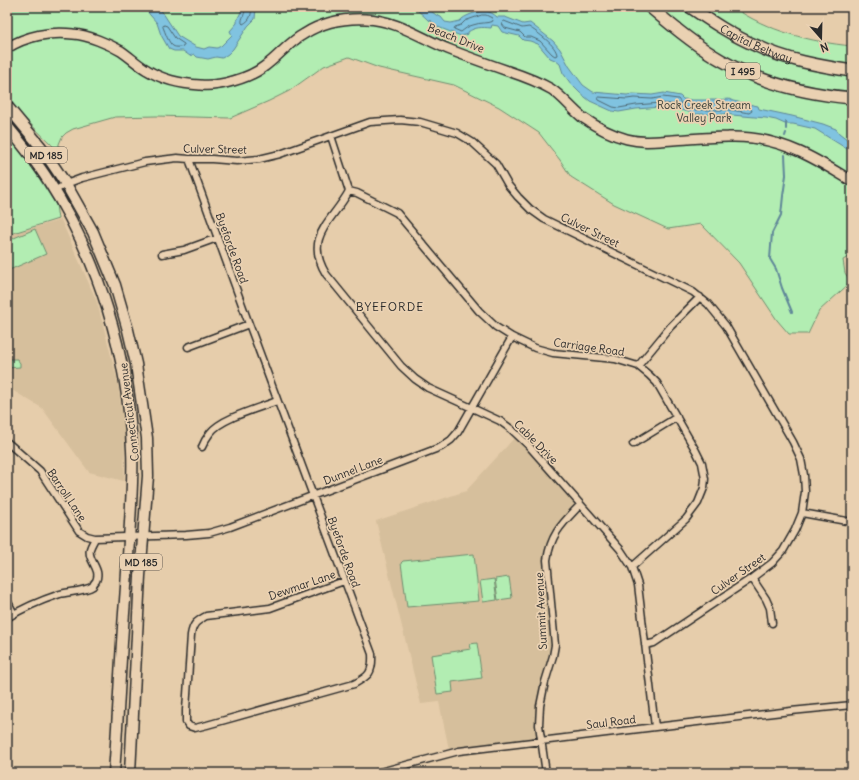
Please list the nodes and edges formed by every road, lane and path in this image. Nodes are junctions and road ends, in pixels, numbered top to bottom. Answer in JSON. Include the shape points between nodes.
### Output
{"nodes":[{"id":1,"x":650,"y":7,"type":"edge"},
{"id":2,"x":690,"y":7,"type":"edge"},
{"id":3,"x":7,"y":48,"type":"edge"},
{"id":4,"x":852,"y":71,"type":"edge"},
{"id":5,"x":852,"y":98,"type":"edge"},
{"id":6,"x":7,"y":106,"type":"edge"},
{"id":7,"x":7,"y":126,"type":"edge"},
{"id":8,"x":331,"y":136,"type":"junction"},
{"id":9,"x":189,"y":159,"type":"junction"},
{"id":10,"x":852,"y":181,"type":"edge"},
{"id":11,"x":66,"y":184,"type":"junction"},
{"id":12,"x":54,"y":191,"type":"junction"},
{"id":13,"x":349,"y":191,"type":"junction"},
{"id":14,"x":218,"y":238,"type":"junction"},
{"id":15,"x":162,"y":254,"type":"dead end"},
{"id":16,"x":700,"y":297,"type":"junction"},
{"id":17,"x":249,"y":324,"type":"junction"},
{"id":18,"x":512,"y":337,"type":"junction"},
{"id":19,"x":188,"y":347,"type":"dead end"},
{"id":20,"x":133,"y":352,"type":"junction"},
{"id":21,"x":120,"y":354,"type":"junction"},
{"id":22,"x":638,"y":366,"type":"junction"},
{"id":23,"x":278,"y":401,"type":"junction"},
{"id":24,"x":472,"y":408,"type":"junction"},
{"id":25,"x":677,"y":417,"type":"junction"},
{"id":26,"x":7,"y":442,"type":"edge"},
{"id":27,"x":633,"y":444,"type":"dead end"},
{"id":28,"x":202,"y":447,"type":"dead end"},
{"id":29,"x":313,"y":495,"type":"junction"},
{"id":30,"x":580,"y":505,"type":"junction"},
{"id":31,"x":802,"y":513,"type":"junction"},
{"id":32,"x":852,"y":522,"type":"edge"},
{"id":33,"x":130,"y":536,"type":"junction"},
{"id":34,"x":143,"y":536,"type":"junction"},
{"id":35,"x":96,"y":538,"type":"junction"},
{"id":36,"x":632,"y":567,"type":"junction"},
{"id":37,"x":752,"y":578,"type":"junction"},
{"id":38,"x":344,"y":581,"type":"junction"},
{"id":39,"x":7,"y":600,"type":"edge"},
{"id":40,"x":14,"y":614,"type":"junction"},
{"id":41,"x":7,"y":618,"type":"edge"},
{"id":42,"x":197,"y":621,"type":"joint"},
{"id":43,"x":772,"y":623,"type":"dead end"},
{"id":44,"x":645,"y":645,"type":"junction"},
{"id":45,"x":852,"y":705,"type":"edge"},
{"id":46,"x":655,"y":727,"type":"junction"},
{"id":47,"x":542,"y":740,"type":"junction"},
{"id":48,"x":389,"y":771,"type":"edge"},
{"id":49,"x":114,"y":773,"type":"edge"},
{"id":50,"x":130,"y":773,"type":"edge"},
{"id":51,"x":376,"y":773,"type":"edge"},
{"id":52,"x":546,"y":773,"type":"edge"}],
"edges":[{"from":1,"to":5,"type":"highway","number":"I 495","via":[[695,43],[748,73],[799,90]]},
{"from":2,"to":4,"type":"highway","name":"Capital Beltway","number":"I 495","via":[[757,47],[805,62]]},
{"from":3,"to":10,"type":"street","name":"Beach Drive","via":[[27,39],[51,34],[74,34],[98,40],[120,51],[148,71],[168,80],[182,84],[217,85],[264,67],[305,33],[328,23],[340,20],[382,21],[398,25],[446,48],[537,81],[606,132],[646,142],[731,136],[761,139],[800,152]]},
{"from":6,"to":11,"type":"main road","name":"Connecticut Avenue","number":"MD 185","via":[[41,147]]},
{"from":7,"to":12,"type":"main road","name":"Connecticut Avenue","number":"MD 185"},
{"from":8,"to":9,"type":"street","name":"Culver Street","via":[[259,159]]},
{"from":8,"to":13,"type":"street"},
{"from":8,"to":16,"type":"street","name":"Culver Street","via":[[370,122],[400,120],[420,122],[457,133],[472,142],[496,164],[518,197],[544,219]]},
{"from":9,"to":11,"type":"street","name":"Culver Street","via":[[145,162]]},
{"from":9,"to":14,"type":"street","name":"Byeforde Road"},
{"from":11,"to":12,"type":"street","name":"Culver Street"},
{"from":11,"to":20,"type":"main road","name":"Connecticut Avenue","number":"MD 185","via":[[93,232],[116,285]]},
{"from":12,"to":21,"type":"main road","name":"Connecticut Avenue","number":"MD 185","via":[[98,279]]},
{"from":13,"to":18,"type":"street","name":"Carriage Road","via":[[397,213],[479,312]]},
{"from":13,"to":24,"type":"street","name":"Cable Drive","via":[[320,235],[319,256],[326,274],[401,366],[415,379],[428,388]]},
{"from":14,"to":15,"type":"street","via":[[184,250]]},
{"from":14,"to":17,"type":"street","name":"Byeforde Road"},
{"from":16,"to":22,"type":"street","via":[[671,326]]},
{"from":16,"to":31,"type":"street","name":"Culver Street","via":[[726,326],[793,442],[804,475]]},
{"from":17,"to":19,"type":"street"},
{"from":17,"to":23,"type":"street","name":"Byeforde Road"},
{"from":18,"to":22,"type":"street","name":"Carriage Road","via":[[553,353],[615,358]]},
{"from":18,"to":24,"type":"street","name":"Dunnel Lane"},
{"from":20,"to":21,"type":"main road"},
{"from":20,"to":34,"type":"main road","name":"Connecticut Avenue","number":"MD 185","via":[[147,438],[148,476]]},
{"from":21,"to":33,"type":"main road","name":"Connecticut Avenue","number":"MD 185","via":[[126,385],[132,451]]},
{"from":22,"to":25,"type":"street","name":"Carriage Road","via":[[656,383]]},
{"from":23,"to":28,"type":"street","via":[[218,425],[210,432]]},
{"from":23,"to":29,"type":"street","name":"Byeforde Road"},
{"from":24,"to":29,"type":"street","name":"Dunnel Lane","via":[[458,432],[441,447]]},
{"from":24,"to":30,"type":"street","name":"Cable Drive","via":[[511,429]]},
{"from":25,"to":27,"type":"street"},
{"from":25,"to":36,"type":"street","name":"Carriage Road","via":[[702,463],[704,488],[698,503],[686,519]]},
{"from":26,"to":35,"type":"street","name":"Barroll Lane","via":[[40,472],[79,531]]},
{"from":29,"to":34,"type":"street","name":"Dunnel Lane","via":[[209,533]]},
{"from":29,"to":38,"type":"street","name":"Byeforde Road"},
{"from":30,"to":36,"type":"street","name":"Cable Drive","via":[[620,549]]},
{"from":30,"to":47,"type":"street","name":"Summit Avenue","via":[[560,526],[554,536],[547,560],[554,645],[540,706],[539,726]]},
{"from":31,"to":32,"type":"street"},
{"from":31,"to":37,"type":"street","name":"Culver Street","via":[[783,551]]},
{"from":33,"to":34,"type":"street","name":"Barroll Lane"},
{"from":33,"to":35,"type":"street","name":"Barroll Lane"},
{"from":33,"to":49,"type":"main road","name":"Connecticut Avenue","number":"MD 185"},
{"from":34,"to":50,"type":"main road","name":"Connecticut Avenue","number":"MD 185"},
{"from":35,"to":40,"type":"street","via":[[90,548],[97,573],[93,586],[48,598]]},
{"from":36,"to":44,"type":"street","name":"Cable Drive","via":[[638,585]]},
{"from":37,"to":43,"type":"street","via":[[766,599]]},
{"from":37,"to":44,"type":"street","name":"Culver Street","via":[[654,643]]},
{"from":38,"to":42,"type":"street","name":"Dewmar Lane","via":[[270,608],[206,616]]},
{"from":38,"to":42,"type":"street","name":"Byeforde Road","via":[[372,654],[372,665],[364,679],[354,684],[195,728],[186,722],[186,710],[191,635]]},
{"from":39,"to":40,"type":"street"},
{"from":40,"to":41,"type":"street"},
{"from":44,"to":46,"type":"street","name":"Cable Drive"},
{"from":45,"to":46,"type":"street","name":"Saul Road"},
{"from":46,"to":47,"type":"street","name":"Saul Road"},
{"from":47,"to":48,"type":"street","name":"Saul Road","via":[[459,751]]},
{"from":47,"to":52,"type":"street","name":"Summit Avenue"},
{"from":48,"to":51,"type":"street","name":"Saul Road"}]}
